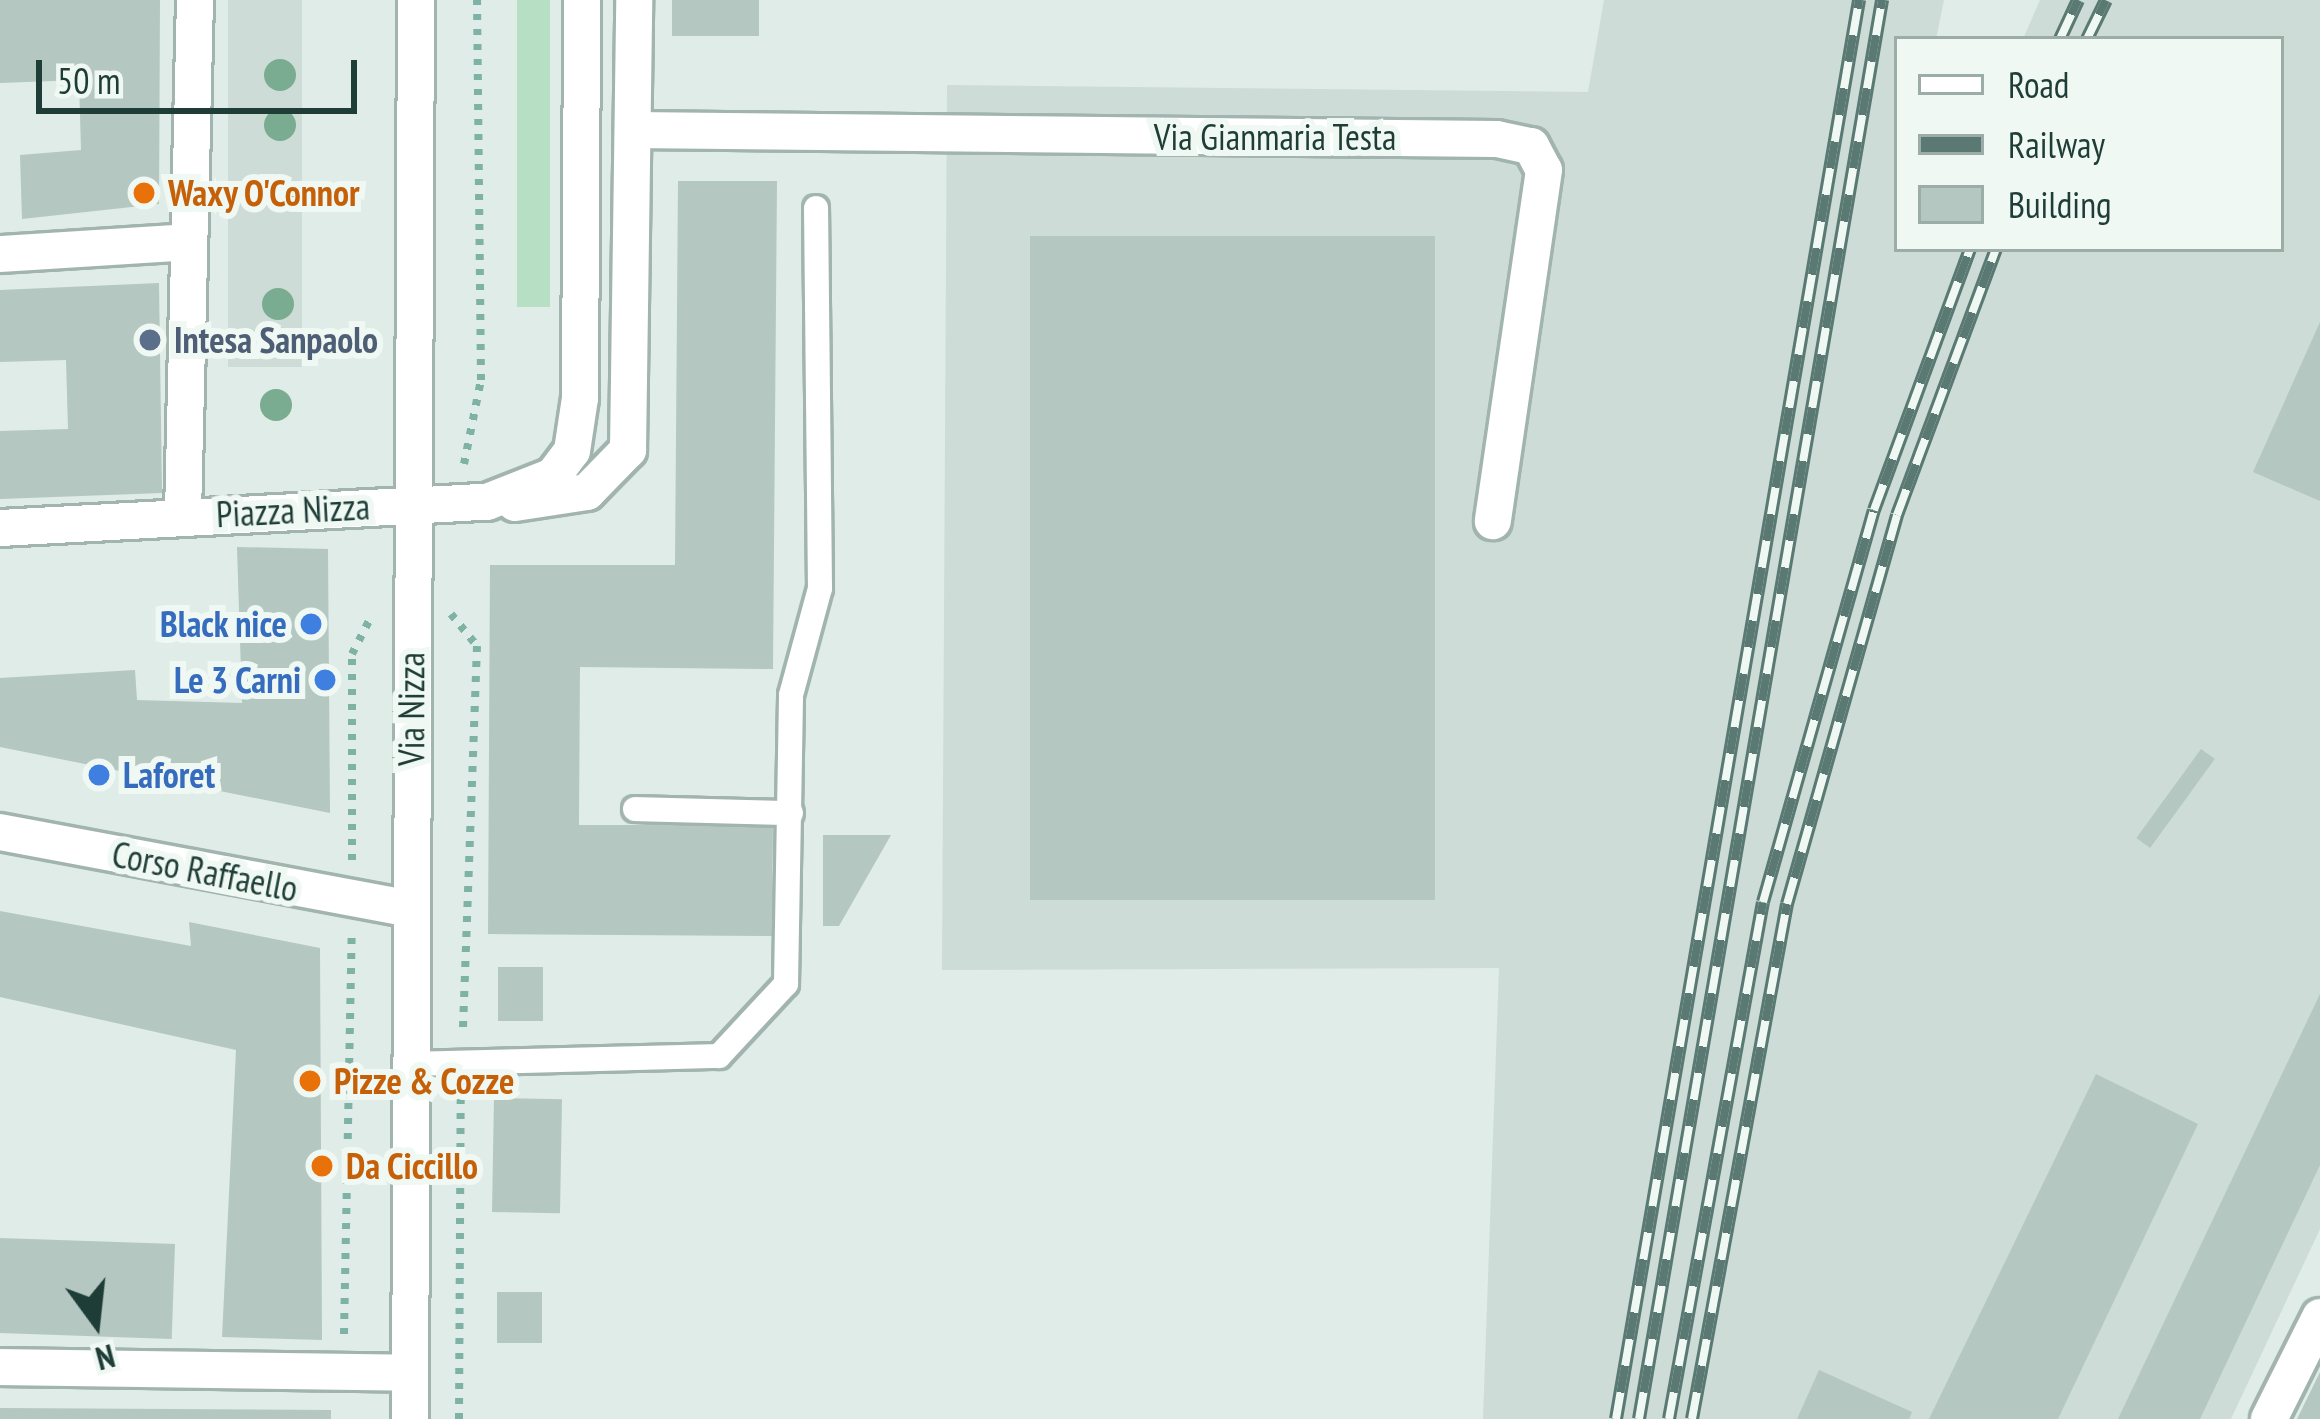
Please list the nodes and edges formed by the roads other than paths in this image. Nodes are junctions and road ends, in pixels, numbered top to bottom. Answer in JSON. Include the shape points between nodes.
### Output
{"nodes":[{"id":1,"x":195,"y":0,"type":"edge"},
{"id":2,"x":416,"y":0,"type":"edge"},
{"id":3,"x":582,"y":0,"type":"edge"},
{"id":4,"x":634,"y":0,"type":"edge"},
{"id":5,"x":633,"y":130,"type":"junction"},
{"id":6,"x":816,"y":208,"type":"dead end"},
{"id":7,"x":189,"y":242,"type":"junction"},
{"id":8,"x":0,"y":254,"type":"edge"},
{"id":9,"x":469,"y":502,"type":"junction"},
{"id":10,"x":412,"y":504,"type":"junction"},
{"id":11,"x":183,"y":515,"type":"junction"},
{"id":12,"x":1493,"y":521,"type":"dead end"},
{"id":13,"x":0,"y":528,"type":"edge"},
{"id":14,"x":635,"y":809,"type":"dead end"},
{"id":15,"x":791,"y":813,"type":"junction"},
{"id":16,"x":0,"y":832,"type":"edge"},
{"id":17,"x":411,"y":909,"type":"junction"},
{"id":18,"x":411,"y":1064,"type":"junction"},
{"id":19,"x":2320,"y":1317,"type":"edge"},
{"id":20,"x":0,"y":1367,"type":"edge"},
{"id":21,"x":410,"y":1373,"type":"junction"},
{"id":22,"x":410,"y":1419,"type":"edge"},
{"id":23,"x":2270,"y":1419,"type":"edge"}],
"edges":[{"from":1,"to":7,"type":"street","name":"Piazza Nizza"},
{"from":2,"to":10,"type":"street","name":"Via Nizza"},
{"from":3,"to":9,"type":"street","name":"Piazza Nizza","via":[[578,428],[553,476]]},
{"from":4,"to":5,"type":"street","name":"Piazza Nizza"},
{"from":5,"to":9,"type":"street","name":"Piazza Nizza","via":[[628,450],[587,491],[543,503]]},
{"from":5,"to":12,"type":"street","name":"Via Gianmaria Testa","via":[[1497,139],[1531,146],[1544,170]]},
{"from":6,"to":15,"type":"lane","via":[[820,588],[790,695]]},
{"from":7,"to":8,"type":"street"},
{"from":7,"to":11,"type":"street","name":"Piazza Nizza"},
{"from":9,"to":10,"type":"street","name":"Piazza Nizza"},
{"from":10,"to":11,"type":"street","name":"Piazza Nizza"},
{"from":10,"to":17,"type":"street","name":"Via Nizza"},
{"from":11,"to":13,"type":"street"},
{"from":14,"to":15,"type":"lane"},
{"from":15,"to":18,"type":"lane","via":[[786,984],[718,1056]]},
{"from":16,"to":17,"type":"street","name":"Corso Raffaello"},
{"from":17,"to":18,"type":"street","name":"Via Nizza"},
{"from":18,"to":21,"type":"street","name":"Via Nizza"},
{"from":19,"to":23,"type":"street"},
{"from":20,"to":21,"type":"street"},
{"from":21,"to":22,"type":"street","name":"Via Nizza"}]}
